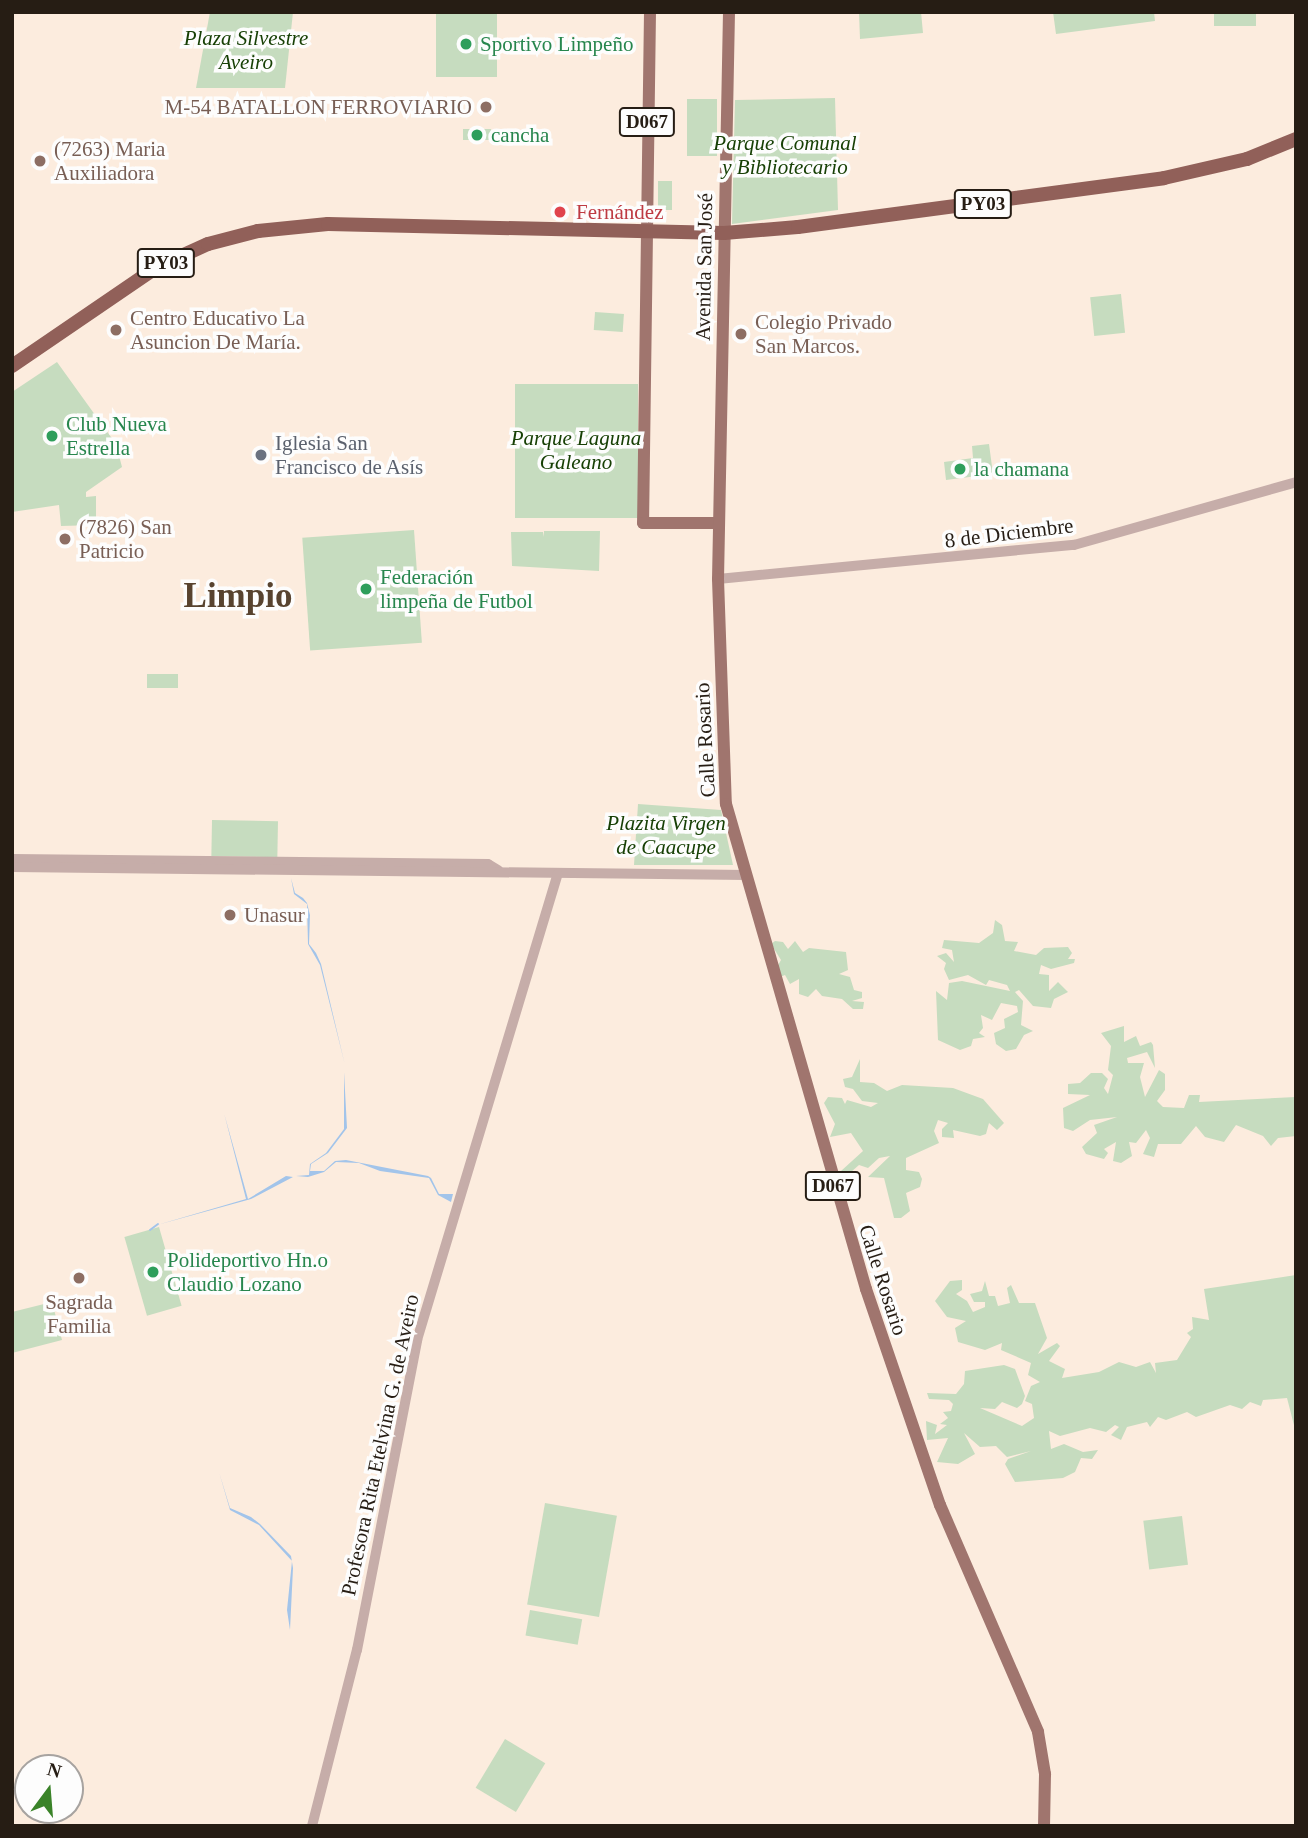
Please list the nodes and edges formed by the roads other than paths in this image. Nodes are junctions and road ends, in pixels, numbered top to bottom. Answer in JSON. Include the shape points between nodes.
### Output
{"nodes":[{"id":1,"x":650,"y":12,"type":"edge"},
{"id":2,"x":729,"y":12,"type":"edge"},
{"id":3,"x":1296,"y":139,"type":"edge"},
{"id":4,"x":646,"y":231,"type":"junction"},
{"id":5,"x":724,"y":233,"type":"junction"},
{"id":6,"x":12,"y":366,"type":"edge"},
{"id":7,"x":1296,"y":482,"type":"edge"},
{"id":8,"x":719,"y":523,"type":"junction"},
{"id":9,"x":718,"y":579,"type":"junction"},
{"id":10,"x":12,"y":859,"type":"edge"},
{"id":11,"x":12,"y":867,"type":"edge"},
{"id":12,"x":498,"y":870,"type":"junction"},
{"id":13,"x":558,"y":874,"type":"junction"},
{"id":14,"x":747,"y":875,"type":"junction"},
{"id":15,"x":312,"y":1826,"type":"edge"},
{"id":16,"x":1044,"y":1826,"type":"edge"}],
"edges":[{"from":1,"to":4,"type":"main road","number":"D067"},
{"from":2,"to":5,"type":"main road","name":"Avenida San José","number":"D067"},
{"from":3,"to":5,"type":"highway","number":"PY03","via":[[1247,159],[1141,182]]},
{"from":4,"to":5,"type":"highway","number":"PY03"},
{"from":4,"to":6,"type":"highway","number":"PY03","via":[[328,224],[258,230],[208,244],[157,267]]},
{"from":4,"to":8,"type":"main road","number":"D067","via":[[643,523]]},
{"from":5,"to":8,"type":"main road","name":"Avenida San José","number":"D067"},
{"from":7,"to":9,"type":"street","name":"8 de Diciembre","via":[[1074,545]]},
{"from":8,"to":9,"type":"main road","name":"Calle Rosario","number":"D067"},
{"from":9,"to":14,"type":"main road","name":"Calle Rosario","number":"D067","via":[[723,779]]},
{"from":10,"to":12,"type":"street","via":[[488,864]]},
{"from":11,"to":12,"type":"street"},
{"from":12,"to":13,"type":"street"},
{"from":13,"to":14,"type":"street"},
{"from":13,"to":15,"type":"street","name":"Profesora Rita Etelvina G. de Aveiro","via":[[417,1340],[352,1677]]},
{"from":14,"to":16,"type":"main road","name":"Calle Rosario","number":"D067","via":[[838,1203],[892,1367],[961,1557],[1038,1732],[1045,1774]]}]}
